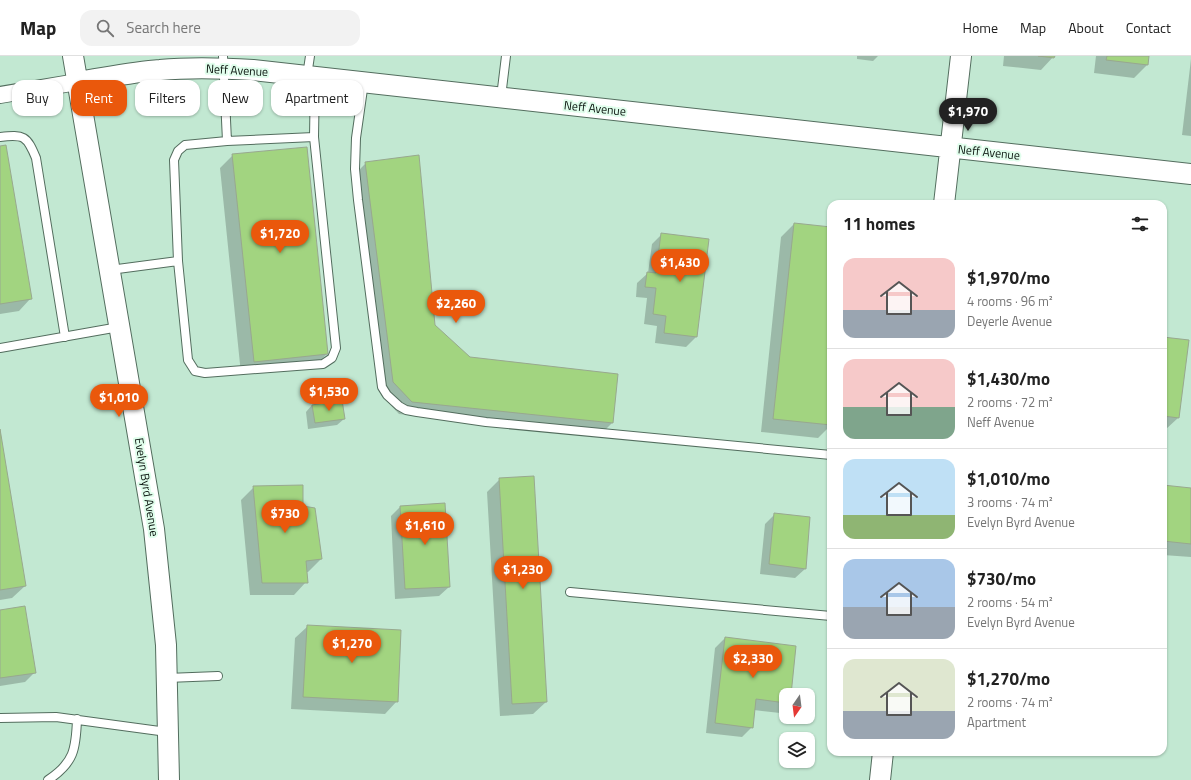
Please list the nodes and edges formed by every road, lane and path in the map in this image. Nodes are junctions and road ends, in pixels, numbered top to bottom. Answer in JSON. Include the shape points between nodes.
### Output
{"nodes":[{"id":1,"x":72,"y":56,"type":"edge"},
{"id":2,"x":310,"y":56,"type":"edge"},
{"id":3,"x":506,"y":56,"type":"edge"},
{"id":4,"x":961,"y":56,"type":"edge"},
{"id":5,"x":223,"y":62,"type":"edge"},
{"id":6,"x":311,"y":76,"type":"junction"},
{"id":7,"x":77,"y":80,"type":"edge"},
{"id":8,"x":90,"y":80,"type":"edge"},
{"id":9,"x":364,"y":82,"type":"junction"},
{"id":10,"x":71,"y":83,"type":"edge"},
{"id":11,"x":0,"y":95,"type":"edge"},
{"id":12,"x":501,"y":98,"type":"junction"},
{"id":13,"x":83,"y":116,"type":"edge"},
{"id":14,"x":0,"y":137,"type":"edge"},
{"id":15,"x":314,"y":137,"type":"junction"},
{"id":16,"x":227,"y":141,"type":"junction"},
{"id":17,"x":950,"y":148,"type":"junction"},
{"id":18,"x":1191,"y":174,"type":"edge"},
{"id":19,"x":944,"y":200,"type":"edge"},
{"id":20,"x":178,"y":261,"type":"junction"},
{"id":21,"x":110,"y":270,"type":"junction"},
{"id":22,"x":119,"y":327,"type":"junction"},
{"id":23,"x":65,"y":337,"type":"junction"},
{"id":24,"x":0,"y":348,"type":"edge"},
{"id":25,"x":827,"y":455,"type":"edge"},
{"id":26,"x":570,"y":592,"type":"dead end"},
{"id":27,"x":827,"y":616,"type":"edge"},
{"id":28,"x":218,"y":676,"type":"dead end"},
{"id":29,"x":167,"y":678,"type":"junction"},
{"id":30,"x":0,"y":718,"type":"edge"},
{"id":31,"x":77,"y":719,"type":"junction"},
{"id":32,"x":168,"y":732,"type":"junction"},
{"id":33,"x":883,"y":756,"type":"edge"},
{"id":34,"x":48,"y":780,"type":"edge"},
{"id":35,"x":169,"y":780,"type":"edge"},
{"id":36,"x":880,"y":780,"type":"edge"}],
"edges":[{"from":1,"to":7,"type":"street","name":"Evelyn Byrd Avenue"},
{"from":2,"to":6,"type":"lane"},
{"from":3,"to":12,"type":"lane"},
{"from":4,"to":17,"type":"street"},
{"from":5,"to":6,"type":"street","name":"Neff Avenue"},
{"from":5,"to":8,"type":"street","name":"Neff Avenue"},
{"from":5,"to":16,"type":"lane"},
{"from":6,"to":9,"type":"street","name":"Neff Avenue"},
{"from":6,"to":15,"type":"lane"},
{"from":9,"to":12,"type":"street","name":"Neff Avenue"},
{"from":9,"to":25,"type":"lane","via":[[356,138],[358,200],[382,387],[399,406],[411,411],[486,422]]},
{"from":10,"to":11,"type":"street","name":"Neff Avenue"},
{"from":12,"to":17,"type":"street","name":"Neff Avenue"},
{"from":13,"to":21,"type":"street","name":"Evelyn Byrd Avenue"},
{"from":14,"to":23,"type":"lane","via":[[15,135],[29,142],[36,158]]},
{"from":15,"to":16,"type":"lane"},
{"from":15,"to":20,"type":"lane","via":[[336,348],[332,358],[323,364],[205,374],[195,371],[188,360]]},
{"from":16,"to":20,"type":"lane","via":[[185,145],[178,151],[174,160]]},
{"from":17,"to":18,"type":"street","name":"Neff Avenue"},
{"from":17,"to":19,"type":"street"},
{"from":20,"to":21,"type":"lane"},
{"from":21,"to":22,"type":"street","name":"Evelyn Byrd Avenue"},
{"from":22,"to":23,"type":"lane"},
{"from":22,"to":29,"type":"street","name":"Evelyn Byrd Avenue","via":[[154,529],[163,609]]},
{"from":23,"to":24,"type":"lane"},
{"from":26,"to":27,"type":"lane"},
{"from":28,"to":29,"type":"lane"},
{"from":29,"to":32,"type":"street","name":"Evelyn Byrd Avenue"},
{"from":30,"to":31,"type":"lane"},
{"from":31,"to":32,"type":"lane"},
{"from":31,"to":34,"type":"lane","via":[[76,742],[71,757],[61,772]]},
{"from":32,"to":35,"type":"street","name":"Evelyn Byrd Avenue"},
{"from":33,"to":36,"type":"street"}]}
